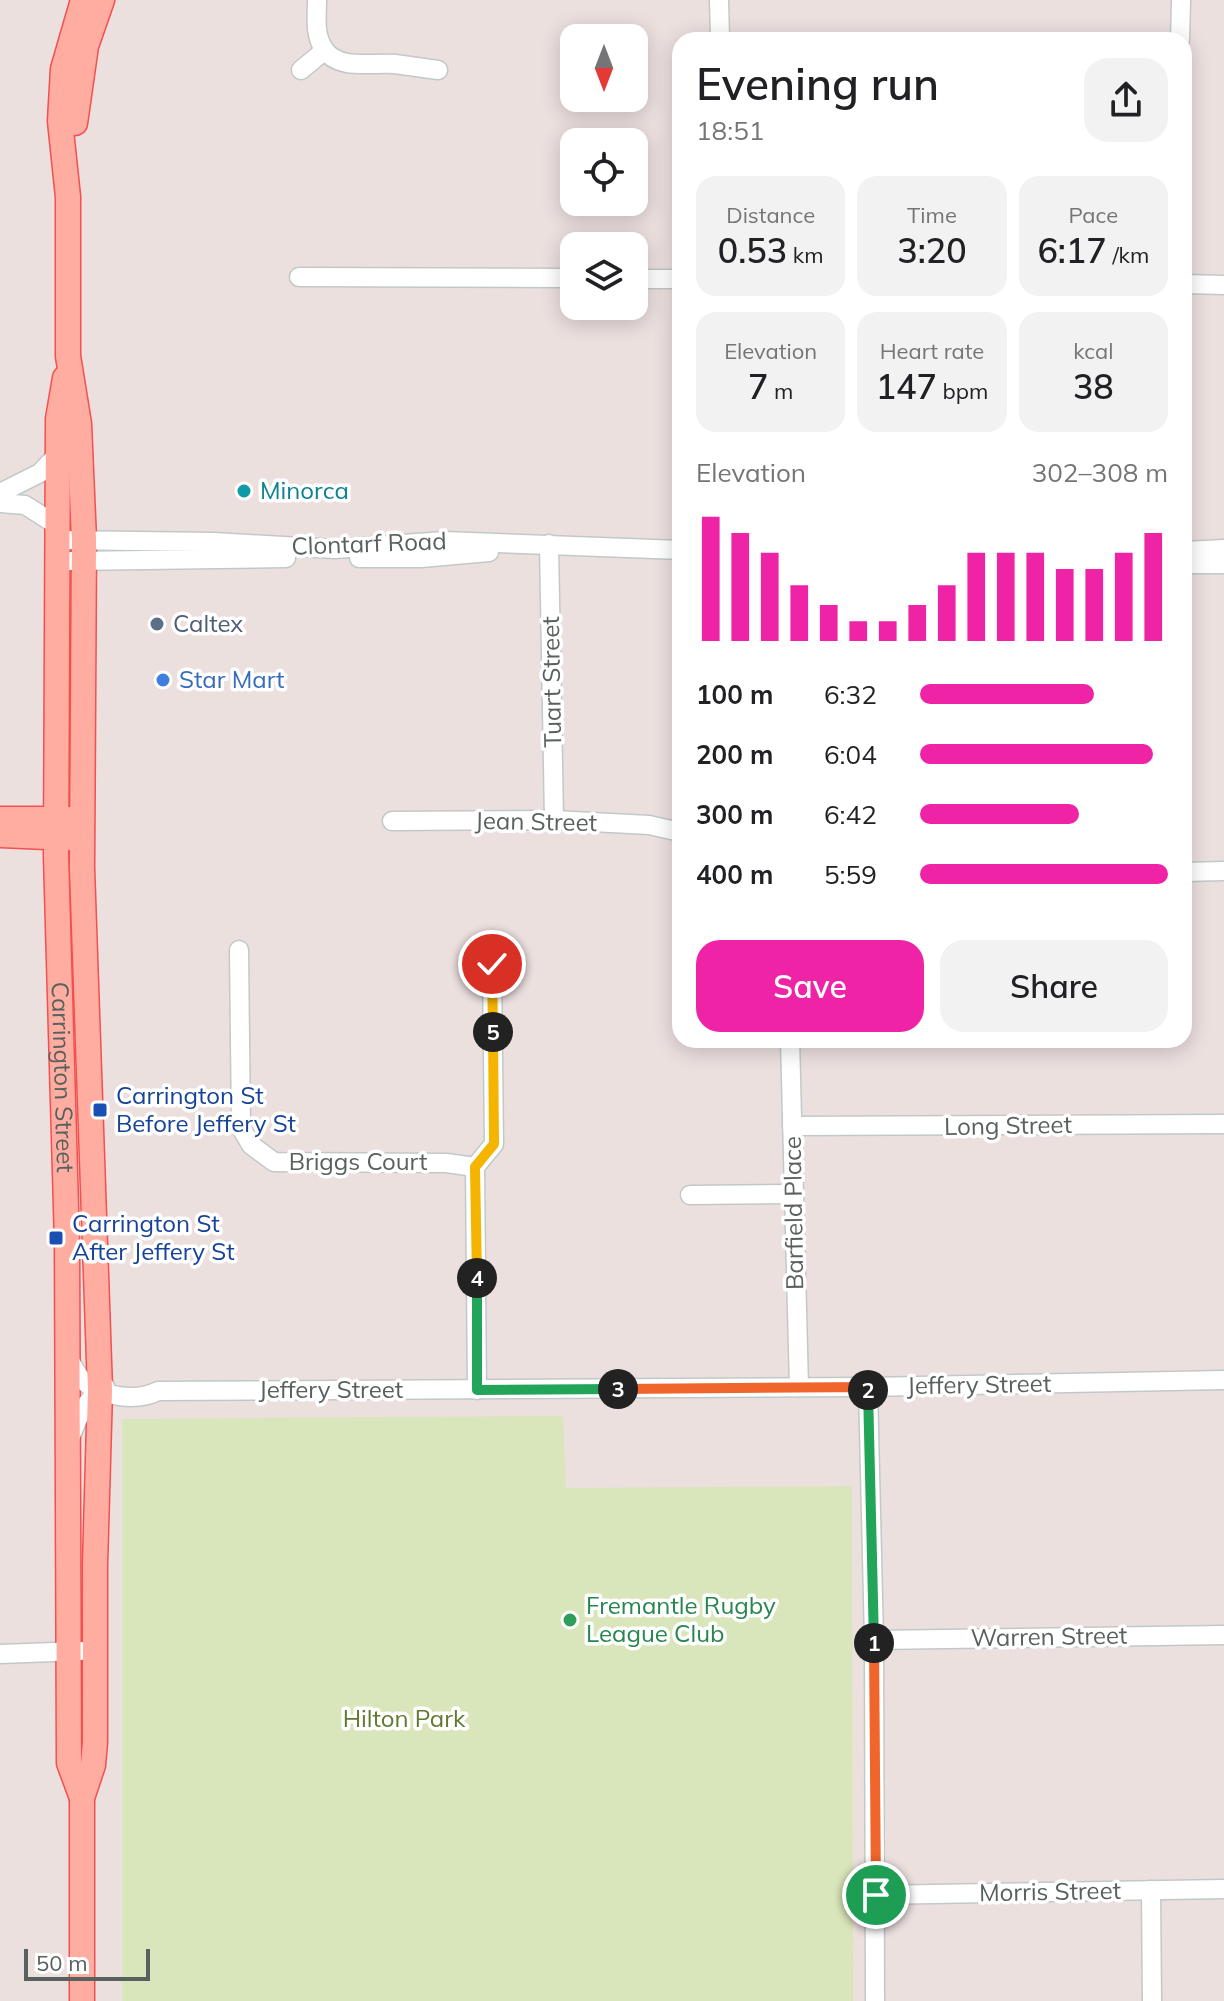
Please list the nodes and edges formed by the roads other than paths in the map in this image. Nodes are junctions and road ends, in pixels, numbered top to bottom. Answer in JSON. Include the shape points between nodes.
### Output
{"nodes":[{"id":1,"x":83,"y":0,"type":"edge"},
{"id":2,"x":102,"y":0,"type":"edge"},
{"id":3,"x":317,"y":0,"type":"edge"},
{"id":4,"x":719,"y":0,"type":"edge"},
{"id":5,"x":1181,"y":0,"type":"edge"},
{"id":6,"x":720,"y":32,"type":"edge"},
{"id":7,"x":1180,"y":32,"type":"edge"},
{"id":8,"x":324,"y":51,"type":"junction"},
{"id":9,"x":301,"y":70,"type":"dead end"},
{"id":10,"x":438,"y":70,"type":"dead end"},
{"id":11,"x":68,"y":197,"type":"junction"},
{"id":12,"x":299,"y":277,"type":"dead end"},
{"id":13,"x":560,"y":278,"type":"edge"},
{"id":14,"x":648,"y":279,"type":"edge"},
{"id":15,"x":672,"y":279,"type":"edge"},
{"id":16,"x":1192,"y":284,"type":"edge"},
{"id":17,"x":1224,"y":285,"type":"edge"},
{"id":18,"x":68,"y":356,"type":"junction"},
{"id":19,"x":58,"y":454,"type":"junction"},
{"id":20,"x":0,"y":493,"type":"edge"},
{"id":21,"x":0,"y":503,"type":"edge"},
{"id":22,"x":57,"y":542,"type":"junction"},
{"id":23,"x":549,"y":548,"type":"junction"},
{"id":24,"x":1224,"y":549,"type":"edge"},
{"id":25,"x":672,"y":550,"type":"edge"},
{"id":26,"x":84,"y":551,"type":"junction"},
{"id":27,"x":1192,"y":551,"type":"edge"},
{"id":28,"x":672,"y":558,"type":"edge"},
{"id":29,"x":1192,"y":564,"type":"edge"},
{"id":30,"x":1224,"y":564,"type":"edge"},
{"id":31,"x":0,"y":819,"type":"edge"},
{"id":32,"x":554,"y":820,"type":"junction"},
{"id":33,"x":392,"y":821,"type":"dead end"},
{"id":34,"x":56,"y":828,"type":"junction"},
{"id":35,"x":82,"y":828,"type":"junction"},
{"id":36,"x":672,"y":830,"type":"edge"},
{"id":37,"x":0,"y":835,"type":"edge"},
{"id":38,"x":1224,"y":871,"type":"edge"},
{"id":39,"x":1192,"y":872,"type":"edge"},
{"id":40,"x":239,"y":950,"type":"dead end"},
{"id":41,"x":492,"y":964,"type":"dead end"},
{"id":42,"x":790,"y":1048,"type":"edge"},
{"id":43,"x":1224,"y":1124,"type":"edge"},
{"id":44,"x":792,"y":1126,"type":"junction"},
{"id":45,"x":475,"y":1167,"type":"junction"},
{"id":46,"x":793,"y":1194,"type":"junction"},
{"id":47,"x":690,"y":1195,"type":"dead end"},
{"id":48,"x":67,"y":1355,"type":"junction"},
{"id":49,"x":1224,"y":1380,"type":"edge"},
{"id":50,"x":799,"y":1387,"type":"junction"},
{"id":51,"x":868,"y":1387,"type":"junction"},
{"id":52,"x":100,"y":1390,"type":"junction"},
{"id":53,"x":477,"y":1390,"type":"junction"},
{"id":54,"x":67,"y":1444,"type":"junction"},
{"id":55,"x":1224,"y":1635,"type":"edge"},
{"id":56,"x":874,"y":1640,"type":"junction"},
{"id":57,"x":68,"y":1651,"type":"junction"},
{"id":58,"x":95,"y":1651,"type":"junction"},
{"id":59,"x":0,"y":1654,"type":"edge"},
{"id":60,"x":82,"y":1798,"type":"junction"},
{"id":61,"x":1224,"y":1889,"type":"edge"},
{"id":62,"x":1151,"y":1890,"type":"junction"},
{"id":63,"x":876,"y":1895,"type":"junction"},
{"id":64,"x":82,"y":2001,"type":"edge"},
{"id":65,"x":875,"y":2001,"type":"edge"},
{"id":66,"x":1152,"y":2001,"type":"edge"}],
"edges":[{"from":1,"to":11,"type":"main road","name":"Carrington Street","via":[[63,69],[60,121]]},
{"from":2,"to":11,"type":"main road","name":"Carrington Street","via":[[86,46]]},
{"from":3,"to":8,"type":"street"},
{"from":4,"to":6,"type":"street"},
{"from":5,"to":7,"type":"street"},
{"from":8,"to":9,"type":"street"},
{"from":8,"to":10,"type":"street","via":[[351,64]]},
{"from":11,"to":18,"type":"main road","name":"Carrington Street"},
{"from":12,"to":13,"type":"street"},
{"from":14,"to":15,"type":"street"},
{"from":16,"to":17,"type":"street"},
{"from":18,"to":19,"type":"main road","name":"Carrington Street"},
{"from":18,"to":26,"type":"main road","name":"Carrington Street","via":[[79,424]]},
{"from":19,"to":20,"type":"street","via":[[40,473]]},
{"from":19,"to":22,"type":"main road","name":"Carrington Street"},
{"from":21,"to":22,"type":"street","via":[[25,505]]},
{"from":22,"to":26,"type":"street","name":"Clontarf Road"},
{"from":22,"to":34,"type":"main road","name":"Carrington Street"},
{"from":23,"to":25,"type":"street","name":"Clontarf Road"},
{"from":23,"to":26,"type":"street","name":"Clontarf Road","via":[[444,541],[335,549],[214,542]]},
{"from":23,"to":28,"type":"street","name":"Clontarf Road"},
{"from":23,"to":32,"type":"street","name":"Tuart Street"},
{"from":24,"to":27,"type":"street"},
{"from":26,"to":35,"type":"main road","name":"Carrington Street"},
{"from":29,"to":30,"type":"street"},
{"from":31,"to":34,"type":"main road"},
{"from":32,"to":33,"type":"street","name":"Jean Street"},
{"from":32,"to":36,"type":"street","name":"Jean Street"},
{"from":34,"to":35,"type":"main road"},
{"from":34,"to":37,"type":"main road"},
{"from":34,"to":48,"type":"main road","name":"Carrington Street"},
{"from":35,"to":52,"type":"main road","name":"Carrington Street"},
{"from":38,"to":39,"type":"street"},
{"from":40,"to":45,"type":"street","name":"Briggs Court","via":[[241,1128],[251,1145],[274,1162]]},
{"from":41,"to":45,"type":"street","via":[[494,1144]]},
{"from":42,"to":44,"type":"street","name":"Barfield Place"},
{"from":43,"to":44,"type":"street","name":"Long Street"},
{"from":44,"to":46,"type":"street","name":"Barfield Place"},
{"from":45,"to":53,"type":"street"},
{"from":46,"to":47,"type":"street"},
{"from":46,"to":50,"type":"street","name":"Barfield Place"},
{"from":48,"to":52,"type":"street","via":[[81,1379]]},
{"from":48,"to":54,"type":"main road","name":"Carrington Street"},
{"from":49,"to":51,"type":"street","name":"Jeffery Street"},
{"from":50,"to":51,"type":"street","name":"Jeffery Street"},
{"from":50,"to":53,"type":"street","name":"Jeffery Street"},
{"from":51,"to":56,"type":"street"},
{"from":52,"to":53,"type":"street","name":"Jeffery Street","via":[[110,1396],[158,1391]]},
{"from":52,"to":54,"type":"street","via":[[82,1408]]},
{"from":52,"to":58,"type":"main road","name":"Carrington Street"},
{"from":54,"to":57,"type":"main road","name":"Carrington Street"},
{"from":55,"to":56,"type":"street","name":"Warren Street"},
{"from":56,"to":63,"type":"street"},
{"from":57,"to":58,"type":"street"},
{"from":57,"to":59,"type":"street"},
{"from":57,"to":60,"type":"main road","name":"Carrington Street","via":[[69,1763]]},
{"from":58,"to":60,"type":"main road","name":"Carrington Street","via":[[93,1765]]},
{"from":60,"to":64,"type":"main road","name":"Carrington Street"},
{"from":61,"to":62,"type":"street","name":"Morris Street"},
{"from":62,"to":63,"type":"street","name":"Morris Street"},
{"from":62,"to":66,"type":"street"},
{"from":63,"to":65,"type":"street"}]}
